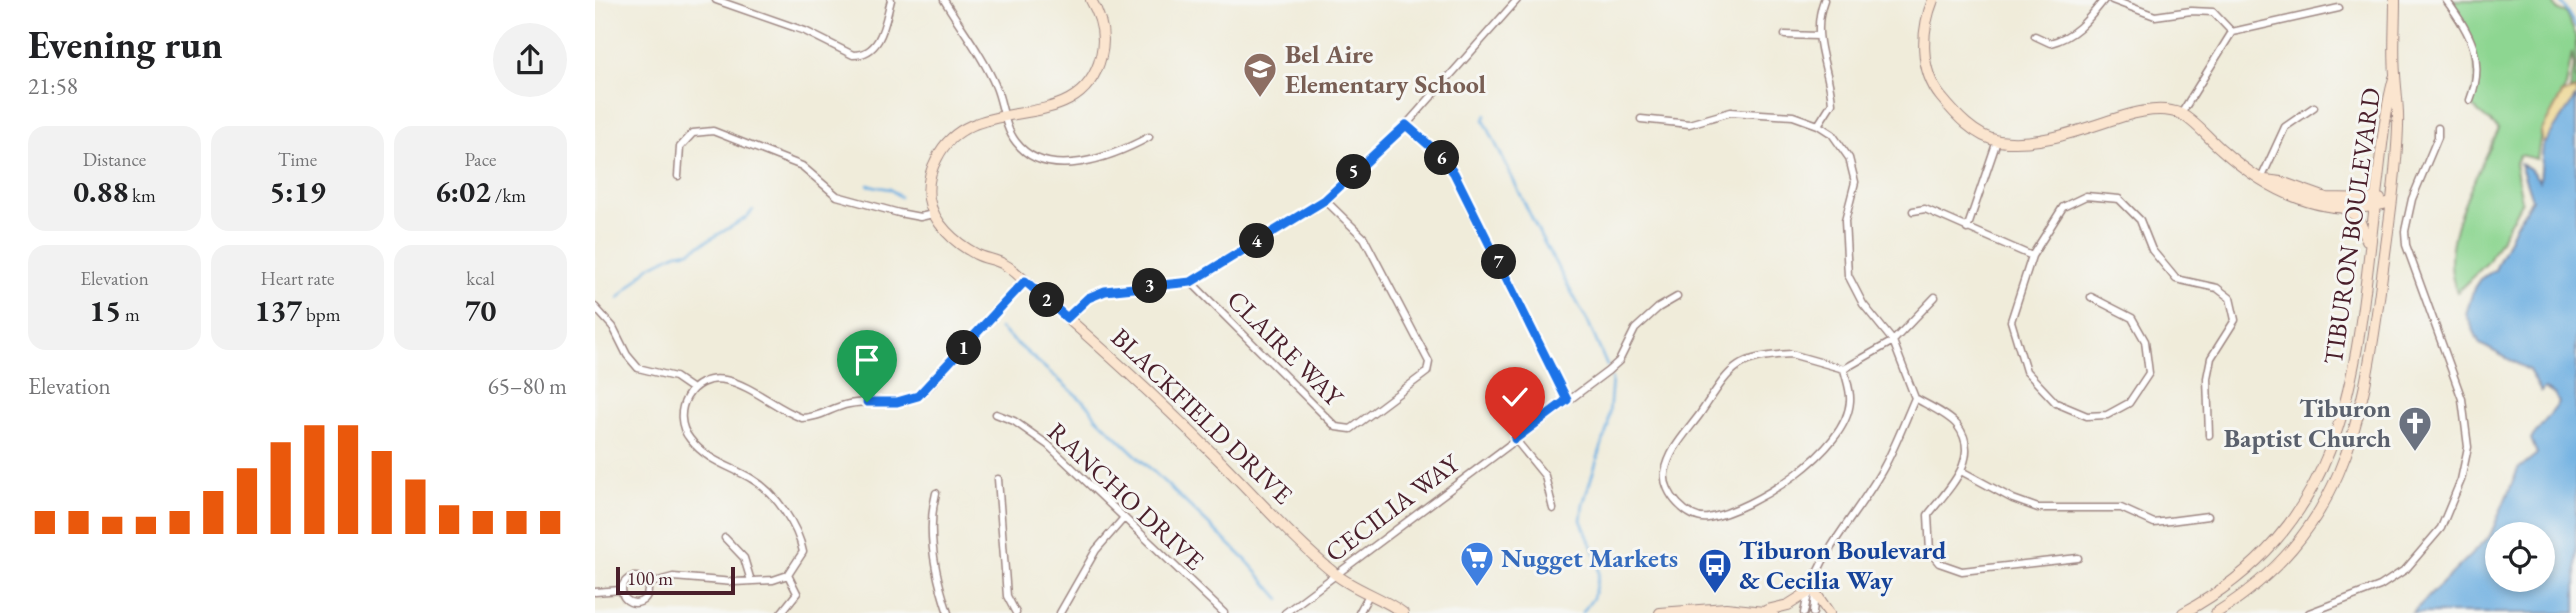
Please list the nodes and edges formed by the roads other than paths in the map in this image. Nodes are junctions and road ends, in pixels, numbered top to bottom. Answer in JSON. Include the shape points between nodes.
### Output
{"nodes":[{"id":1,"x":716,"y":0,"type":"edge"},
{"id":2,"x":891,"y":0,"type":"edge"},
{"id":3,"x":944,"y":0,"type":"edge"},
{"id":4,"x":1091,"y":0,"type":"edge"},
{"id":5,"x":1517,"y":0,"type":"edge"},
{"id":6,"x":1824,"y":0,"type":"edge"},
{"id":7,"x":1933,"y":0,"type":"edge"},
{"id":8,"x":2104,"y":0,"type":"edge"},
{"id":9,"x":2112,"y":0,"type":"edge"},
{"id":10,"x":2395,"y":0,"type":"edge"},
{"id":11,"x":2446,"y":0,"type":"edge"},
{"id":12,"x":2339,"y":8,"type":"dead end"},
{"id":13,"x":2232,"y":32,"type":"junction"},
{"id":14,"x":1785,"y":35,"type":"dead end"},
{"id":15,"x":1818,"y":36,"type":"junction"},
{"id":16,"x":2035,"y":36,"type":"dead end"},
{"id":17,"x":2395,"y":75,"type":"junction"},
{"id":18,"x":2470,"y":100,"type":"dead end"},
{"id":19,"x":2314,"y":107,"type":"dead end"},
{"id":20,"x":2181,"y":114,"type":"junction"},
{"id":21,"x":1006,"y":115,"type":"junction"},
{"id":22,"x":1641,"y":119,"type":"dead end"},
{"id":23,"x":1406,"y":125,"type":"junction"},
{"id":24,"x":1818,"y":125,"type":"junction"},
{"id":25,"x":2438,"y":128,"type":"dead end"},
{"id":26,"x":1149,"y":137,"type":"dead end"},
{"id":27,"x":1997,"y":141,"type":"junction"},
{"id":28,"x":678,"y":176,"type":"dead end"},
{"id":29,"x":2261,"y":179,"type":"junction"},
{"id":30,"x":1325,"y":200,"type":"junction"},
{"id":31,"x":2375,"y":202,"type":"junction"},
{"id":32,"x":2391,"y":202,"type":"junction"},
{"id":33,"x":2341,"y":207,"type":"junction"},
{"id":34,"x":1913,"y":211,"type":"dead end"},
{"id":35,"x":933,"y":214,"type":"junction"},
{"id":36,"x":1967,"y":229,"type":"junction"},
{"id":37,"x":2368,"y":255,"type":"junction"},
{"id":38,"x":2032,"y":256,"type":"junction"},
{"id":39,"x":1025,"y":281,"type":"junction"},
{"id":40,"x":1191,"y":282,"type":"junction"},
{"id":41,"x":1677,"y":297,"type":"dead end"},
{"id":42,"x":1935,"y":297,"type":"dead end"},
{"id":43,"x":2091,"y":297,"type":"dead end"},
{"id":44,"x":595,"y":307,"type":"edge"},
{"id":45,"x":1067,"y":318,"type":"junction"},
{"id":46,"x":1893,"y":341,"type":"junction"},
{"id":47,"x":1844,"y":369,"type":"junction"},
{"id":48,"x":691,"y":388,"type":"junction"},
{"id":49,"x":1915,"y":398,"type":"junction"},
{"id":50,"x":1567,"y":400,"type":"junction"},
{"id":51,"x":996,"y":414,"type":"dead end"},
{"id":52,"x":2209,"y":435,"type":"dead end"},
{"id":53,"x":1515,"y":439,"type":"junction"},
{"id":54,"x":1963,"y":472,"type":"junction"},
{"id":55,"x":998,"y":479,"type":"dead end"},
{"id":56,"x":936,"y":493,"type":"dead end"},
{"id":57,"x":1553,"y":509,"type":"dead end"},
{"id":58,"x":2208,"y":516,"type":"dead end"},
{"id":59,"x":1123,"y":519,"type":"junction"},
{"id":60,"x":725,"y":538,"type":"dead end"},
{"id":61,"x":2078,"y":558,"type":"dead end"},
{"id":62,"x":788,"y":575,"type":"junction"},
{"id":63,"x":1336,"y":575,"type":"junction"},
{"id":64,"x":751,"y":582,"type":"junction"},
{"id":65,"x":647,"y":584,"type":"junction"},
{"id":66,"x":621,"y":590,"type":"junction"},
{"id":67,"x":1812,"y":590,"type":"junction"},
{"id":68,"x":595,"y":592,"type":"edge"},
{"id":69,"x":1370,"y":593,"type":"junction"},
{"id":70,"x":632,"y":603,"type":"junction"},
{"id":71,"x":1762,"y":611,"type":"edge"},
{"id":72,"x":631,"y":613,"type":"edge"},
{"id":73,"x":781,"y":613,"type":"edge"},
{"id":74,"x":948,"y":613,"type":"edge"},
{"id":75,"x":1016,"y":613,"type":"edge"},
{"id":76,"x":1060,"y":613,"type":"edge"},
{"id":77,"x":1224,"y":613,"type":"edge"},
{"id":78,"x":1285,"y":613,"type":"edge"},
{"id":79,"x":1359,"y":613,"type":"edge"},
{"id":80,"x":1403,"y":613,"type":"edge"},
{"id":81,"x":1660,"y":613,"type":"edge"},
{"id":82,"x":1773,"y":613,"type":"edge"},
{"id":83,"x":1804,"y":613,"type":"edge"},
{"id":84,"x":1813,"y":613,"type":"edge"},
{"id":85,"x":1829,"y":613,"type":"edge"},
{"id":86,"x":2183,"y":613,"type":"edge"},
{"id":87,"x":2216,"y":613,"type":"edge"},
{"id":88,"x":2309,"y":613,"type":"edge"}],
"edges":[{"from":1,"to":2,"type":"street","via":[[805,31],[853,55],[875,47]]},
{"from":3,"to":21,"type":"street","via":[[995,85]]},
{"from":4,"to":21,"type":"street","via":[[1099,13],[1103,48],[1089,82],[1054,108]]},
{"from":5,"to":23,"type":"street"},
{"from":6,"to":15,"type":"street"},
{"from":7,"to":27,"type":"street","via":[[1924,30],[1924,50],[1936,91],[1960,120]]},
{"from":8,"to":16,"type":"street","via":[[2081,28],[2062,40],[2050,43]]},
{"from":9,"to":13,"type":"street","via":[[2155,16],[2191,10],[2213,12]]},
{"from":10,"to":17,"type":"street","name":"TIBURON BOULEVARD"},
{"from":11,"to":18,"type":"street","via":[[2475,47],[2477,78]]},
{"from":12,"to":13,"type":"street"},
{"from":13,"to":20,"type":"street"},
{"from":14,"to":15,"type":"street"},
{"from":15,"to":24,"type":"street","via":[[1832,103]]},
{"from":17,"to":31,"type":"street","name":"TIBURON BOULEVARD"},
{"from":17,"to":32,"type":"street","name":"TIBURON BOULEVARD","via":[[2399,125]]},
{"from":19,"to":29,"type":"street","via":[[2285,127]]},
{"from":20,"to":27,"type":"street","via":[[2148,109],[2048,138]]},
{"from":20,"to":29,"type":"street"},
{"from":21,"to":26,"type":"street","via":[[1015,141],[1030,154],[1051,162],[1119,153]]},
{"from":21,"to":35,"type":"street","via":[[967,126],[946,143],[929,180]]},
{"from":22,"to":24,"type":"street","via":[[1689,124],[1731,112],[1793,116]]},
{"from":23,"to":30,"type":"street"},
{"from":23,"to":50,"type":"street","via":[[1454,173]]},
{"from":24,"to":46,"type":"street","via":[[1832,134],[1849,158],[1855,182],[1845,220],[1848,275],[1863,304]]},
{"from":25,"to":88,"type":"street","via":[[2407,216],[2406,245],[2462,399],[2467,432],[2463,472],[2449,514],[2418,558],[2380,586]]},
{"from":27,"to":36,"type":"street"},
{"from":28,"to":35,"type":"street","via":[[680,147],[693,133],[713,131],[802,166],[837,196],[909,215]]},
{"from":29,"to":31,"type":"street","via":[[2326,198]]},
{"from":29,"to":33,"type":"street","via":[[2299,201]]},
{"from":30,"to":40,"type":"street"},
{"from":30,"to":40,"type":"street","name":"CLAIRE WAY","via":[[1364,238],[1429,362],[1427,372],[1351,429],[1336,427]]},
{"from":31,"to":32,"type":"street"},
{"from":31,"to":33,"type":"street"},
{"from":31,"to":37,"type":"street","name":"TIBURON BOULEVARD"},
{"from":32,"to":87,"type":"street","name":"TIBURON BOULEVARD","via":[[2367,383],[2343,467],[2318,512],[2286,554]]},
{"from":33,"to":37,"type":"street","via":[[2362,223]]},
{"from":34,"to":36,"type":"street","via":[[1925,209]]},
{"from":35,"to":39,"type":"street","name":"BLACKFIELD DRIVE","via":[[950,235],[976,254],[1005,264]]},
{"from":36,"to":38,"type":"street"},
{"from":37,"to":86,"type":"street","name":"TIBURON BOULEVARD","via":[[2346,405],[2315,485],[2287,528],[2251,566]]},
{"from":38,"to":43,"type":"street","via":[[2011,321],[2026,372],[2056,403],[2087,416],[2107,415],[2129,403],[2149,373],[2145,341],[2132,318]]},
{"from":38,"to":52,"type":"street","via":[[2063,207],[2085,196],[2119,199],[2140,220],[2152,250],[2176,279],[2217,288],[2230,298],[2235,320],[2211,358],[2207,378]]},
{"from":39,"to":45,"type":"street","name":"BLACKFIELD DRIVE"},
{"from":39,"to":48,"type":"street","via":[[918,396],[846,405],[802,418],[724,380]]},
{"from":40,"to":45,"type":"street","via":[[1105,291],[1088,298]]},
{"from":41,"to":50,"type":"street","name":"CECILIA WAY","via":[[1658,307],[1635,330],[1619,361]]},
{"from":42,"to":46,"type":"street"},
{"from":44,"to":48,"type":"street","via":[[638,368],[675,377]]},
{"from":45,"to":63,"type":"street","name":"BLACKFIELD DRIVE"},
{"from":46,"to":47,"type":"street"},
{"from":46,"to":49,"type":"street"},
{"from":47,"to":47,"type":"street","via":[[1791,354],[1758,355],[1727,373],[1672,452],[1664,476],[1673,499],[1688,513],[1706,519],[1759,497],[1810,466],[1841,428],[1850,400]]},
{"from":48,"to":62,"type":"street","via":[[681,422],[687,437],[700,452],[766,490],[800,534],[803,552]]},
{"from":49,"to":54,"type":"street","via":[[1957,424],[1966,446]]},
{"from":49,"to":67,"type":"street","via":[[1884,468],[1841,532]]},
{"from":50,"to":53,"type":"street","name":"CECILIA WAY"},
{"from":51,"to":59,"type":"street","name":"RANCHO DRIVE","via":[[1048,445]]},
{"from":53,"to":57,"type":"street","via":[[1545,476]]},
{"from":53,"to":63,"type":"street","name":"CECILIA WAY"},
{"from":54,"to":58,"type":"street","via":[[2038,508],[2121,508],[2161,523]]},
{"from":54,"to":61,"type":"street","via":[[1928,514],[1930,552],[1940,563],[1962,571]]},
{"from":55,"to":75,"type":"street","via":[[1007,596]]},
{"from":56,"to":74,"type":"street","via":[[931,512],[934,555]]},
{"from":59,"to":76,"type":"street","via":[[1095,550]]},
{"from":59,"to":77,"type":"street","name":"RANCHO DRIVE"},
{"from":60,"to":64,"type":"street","via":[[744,558]]},
{"from":62,"to":64,"type":"street"},
{"from":62,"to":73,"type":"street","via":[[797,593]]},
{"from":63,"to":69,"type":"street","name":"BLACKFIELD DRIVE"},
{"from":63,"to":78,"type":"street","name":"CECILIA WAY"},
{"from":64,"to":65,"type":"street","via":[[673,577]]},
{"from":65,"to":66,"type":"street","via":[[632,576]]},
{"from":65,"to":70,"type":"street","via":[[646,597]]},
{"from":66,"to":68,"type":"street"},
{"from":66,"to":70,"type":"street","via":[[623,598]]},
{"from":67,"to":71,"type":"street","via":[[1788,605]]},
{"from":67,"to":83,"type":"street"},
{"from":67,"to":84,"type":"street"},
{"from":67,"to":85,"type":"street"},
{"from":69,"to":79,"type":"street"},
{"from":69,"to":80,"type":"street","name":"BLACKFIELD DRIVE"},
{"from":70,"to":72,"type":"street"},
{"from":71,"to":81,"type":"street","via":[[1707,608]]},
{"from":71,"to":82,"type":"street"}]}
